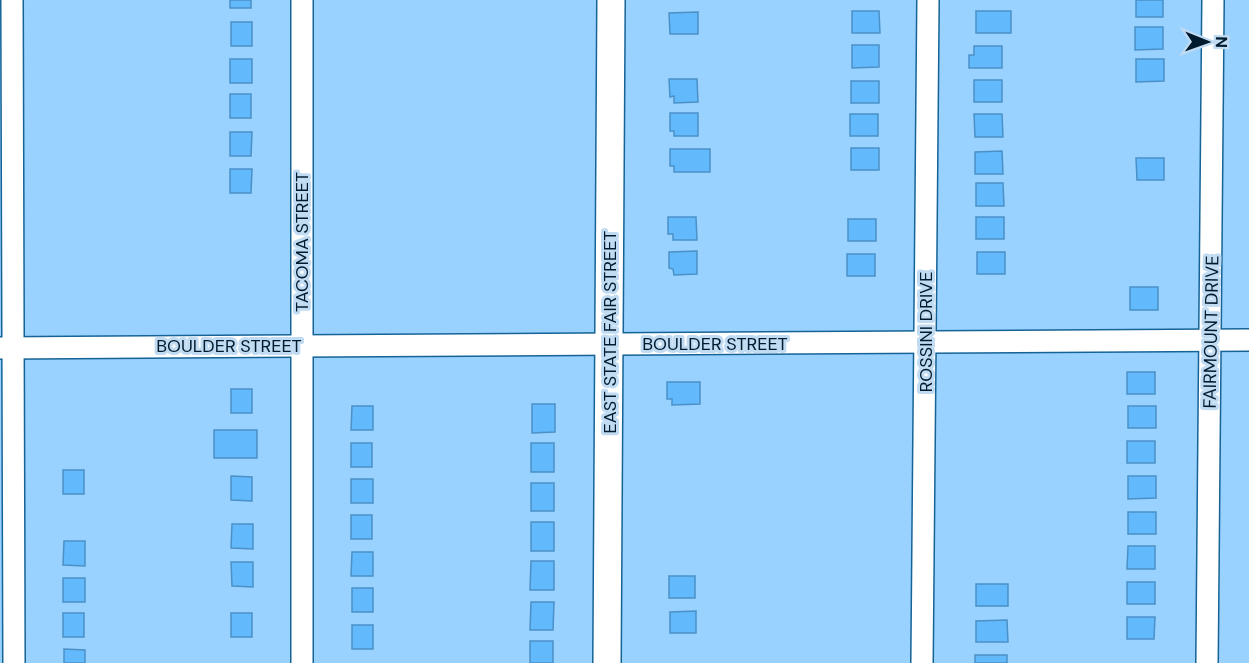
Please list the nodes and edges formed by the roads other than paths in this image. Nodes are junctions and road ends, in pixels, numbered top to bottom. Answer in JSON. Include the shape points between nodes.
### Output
{"nodes":[{"id":1,"x":12,"y":0,"type":"edge"},
{"id":2,"x":302,"y":0,"type":"edge"},
{"id":3,"x":611,"y":0,"type":"edge"},
{"id":4,"x":928,"y":0,"type":"edge"},
{"id":5,"x":1213,"y":0,"type":"edge"},
{"id":6,"x":1249,"y":340,"type":"edge"},
{"id":7,"x":1211,"y":341,"type":"junction"},
{"id":8,"x":926,"y":343,"type":"junction"},
{"id":9,"x":610,"y":344,"type":"junction"},
{"id":10,"x":302,"y":346,"type":"junction"},
{"id":11,"x":7,"y":348,"type":"edge"},
{"id":12,"x":14,"y":663,"type":"edge"},
{"id":13,"x":302,"y":663,"type":"edge"},
{"id":14,"x":607,"y":663,"type":"edge"},
{"id":15,"x":922,"y":663,"type":"edge"},
{"id":16,"x":1207,"y":663,"type":"edge"}],
"edges":[{"from":1,"to":11,"type":"street"},
{"from":2,"to":10,"type":"street","name":"TACOMA STREET"},
{"from":3,"to":9,"type":"street","name":"EAST STATE FAIR STREET"},
{"from":4,"to":8,"type":"street","name":"ROSSINI DRIVE"},
{"from":5,"to":7,"type":"street","name":"FAIRMOUNT DRIVE"},
{"from":6,"to":7,"type":"street","name":"BOULDER STREET"},
{"from":7,"to":8,"type":"street","name":"BOULDER STREET"},
{"from":7,"to":16,"type":"street","name":"FAIRMOUNT DRIVE"},
{"from":8,"to":9,"type":"street","name":"BOULDER STREET"},
{"from":8,"to":15,"type":"street","name":"ROSSINI DRIVE"},
{"from":9,"to":10,"type":"street","name":"BOULDER STREET"},
{"from":9,"to":14,"type":"street","name":"EAST STATE FAIR STREET"},
{"from":10,"to":11,"type":"street","name":"BOULDER STREET"},
{"from":10,"to":13,"type":"street","name":"TACOMA STREET"},
{"from":11,"to":12,"type":"street"}]}
